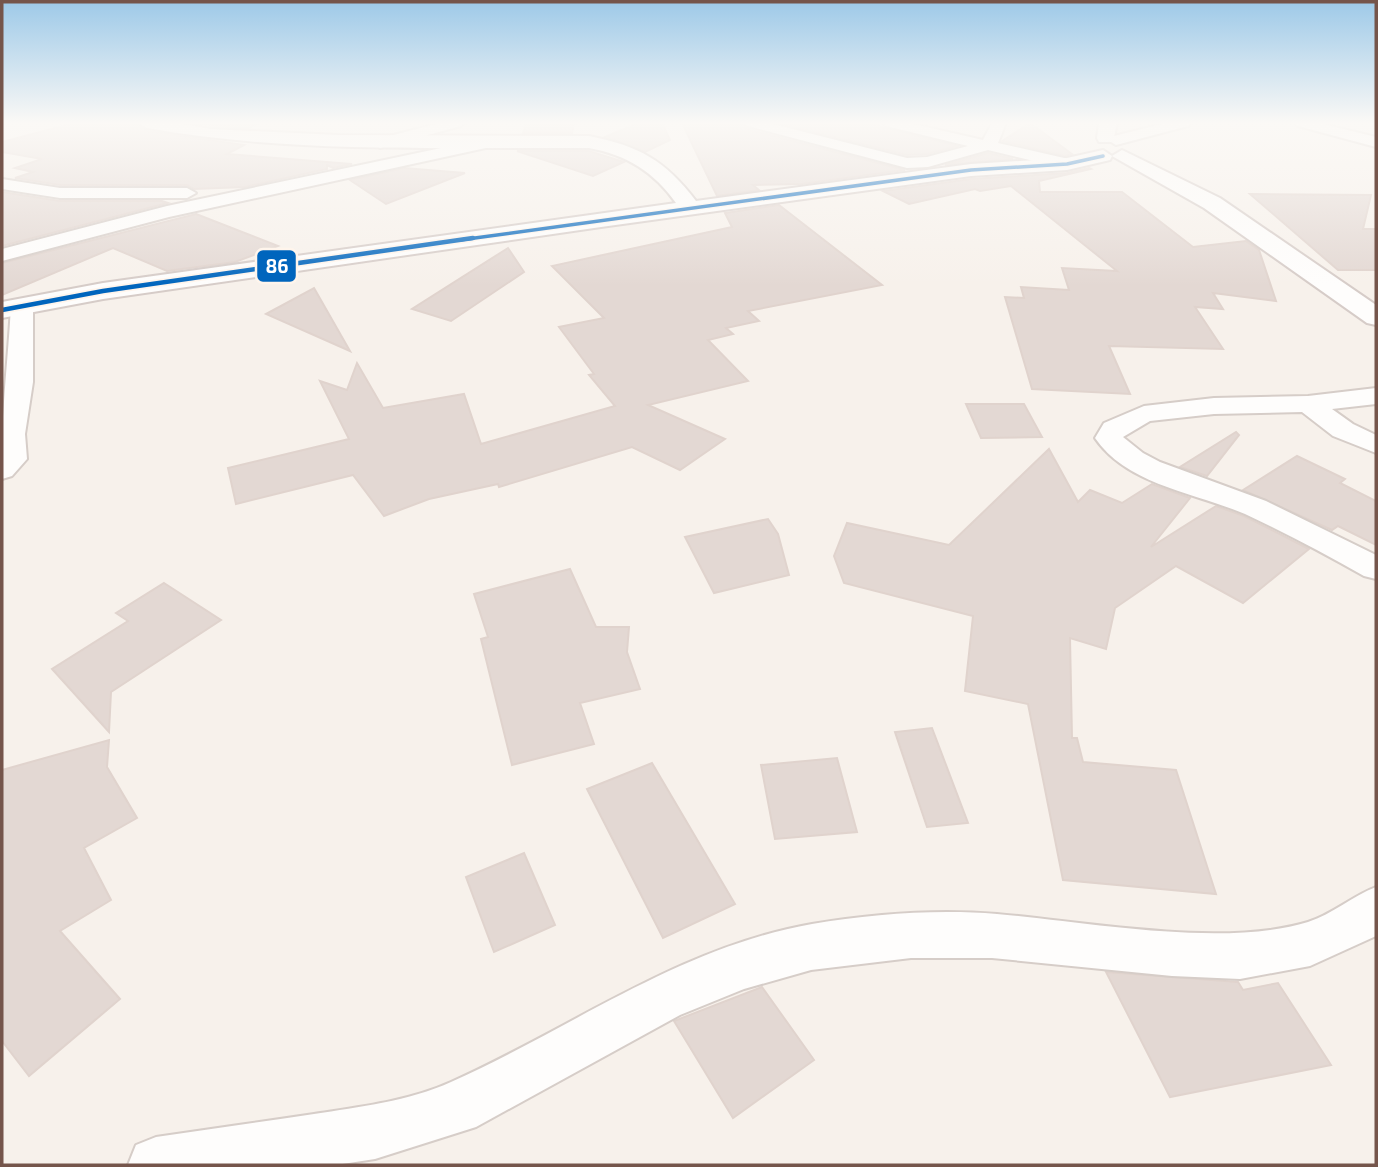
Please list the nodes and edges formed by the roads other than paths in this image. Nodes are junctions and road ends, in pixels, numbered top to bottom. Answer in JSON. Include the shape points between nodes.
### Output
{"nodes":[{"id":1,"x":323,"y":177,"type":"edge"},
{"id":2,"x":665,"y":177,"type":"edge"},
{"id":3,"x":932,"y":177,"type":"edge"},
{"id":4,"x":1183,"y":177,"type":"edge"},
{"id":5,"x":2,"y":184,"type":"edge"},
{"id":6,"x":258,"y":191,"type":"junction"},
{"id":7,"x":691,"y":209,"type":"junction"},
{"id":8,"x":2,"y":255,"type":"edge"},
{"id":9,"x":12,"y":308,"type":"edge"},
{"id":10,"x":1376,"y":317,"type":"edge"},
{"id":11,"x":1376,"y":396,"type":"edge"},
{"id":12,"x":1308,"y":404,"type":"junction"},
{"id":13,"x":1376,"y":445,"type":"edge"},
{"id":14,"x":2,"y":470,"type":"edge"},
{"id":15,"x":1376,"y":568,"type":"edge"},
{"id":16,"x":1376,"y":908,"type":"edge"},
{"id":17,"x":156,"y":1165,"type":"edge"}],
"edges":[{"from":1,"to":6,"type":"street"},
{"from":2,"to":7,"type":"main road"},
{"from":3,"to":7,"type":"main road"},
{"from":4,"to":10,"type":"main road"},
{"from":5,"to":6,"type":"street","via":[[60,193]]},
{"from":6,"to":8,"type":"street"},
{"from":7,"to":9,"type":"main road","via":[[103,291]]},
{"from":9,"to":14,"type":"street","via":[[20,382],[11,433],[13,459]]},
{"from":11,"to":12,"type":"street"},
{"from":12,"to":13,"type":"street","via":[[1335,425]]},
{"from":12,"to":15,"type":"street","via":[[1214,406],[1144,414],[1114,429],[1108,438],[1131,459],[1237,499]]},
{"from":16,"to":17,"type":"street","via":[[1355,924],[1310,944],[1240,956],[992,936],[911,936],[811,947],[741,966],[663,998],[457,1108],[375,1132]]}]}
